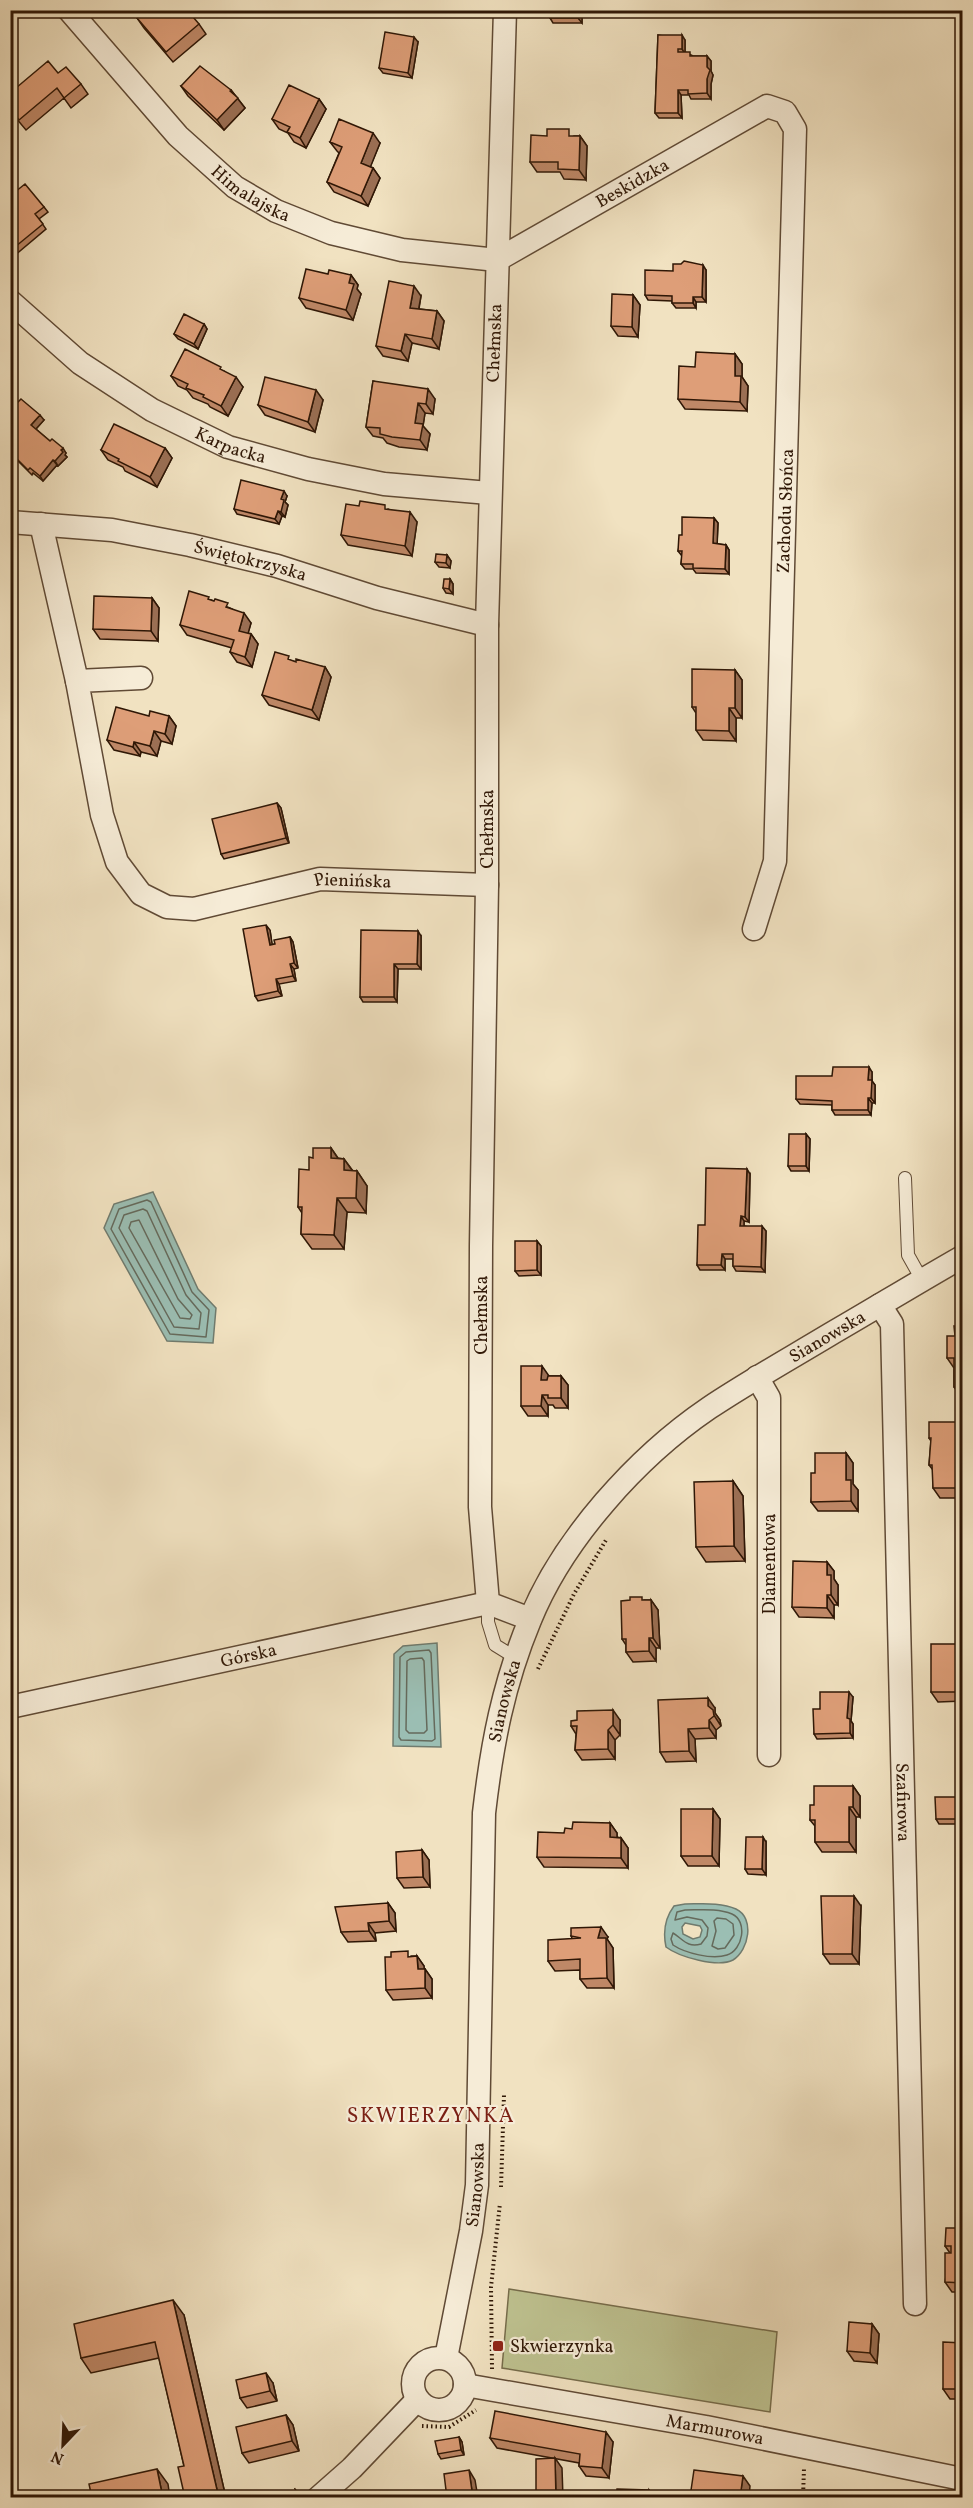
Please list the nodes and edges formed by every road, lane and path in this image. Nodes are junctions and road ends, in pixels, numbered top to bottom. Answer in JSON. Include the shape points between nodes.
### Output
{"nodes":[{"id":1,"x":69,"y":10,"type":"edge"},
{"id":2,"x":505,"y":10,"type":"edge"},
{"id":3,"x":767,"y":106,"type":"joint"},
{"id":4,"x":497,"y":260,"type":"junction"},
{"id":5,"x":10,"y":301,"type":"edge"},
{"id":6,"x":489,"y":493,"type":"junction"},
{"id":7,"x":10,"y":522,"type":"edge"},
{"id":8,"x":41,"y":524,"type":"junction"},
{"id":9,"x":487,"y":625,"type":"junction"},
{"id":10,"x":141,"y":678,"type":"dead end"},
{"id":11,"x":77,"y":681,"type":"junction"},
{"id":12,"x":487,"y":885,"type":"junction"},
{"id":13,"x":753,"y":929,"type":"dead end"},
{"id":14,"x":905,"y":1178,"type":"dead end"},
{"id":15,"x":963,"y":1257,"type":"edge"},
{"id":16,"x":922,"y":1280,"type":"junction"},
{"id":17,"x":880,"y":1305,"type":"junction"},
{"id":18,"x":757,"y":1377,"type":"junction"},
{"id":19,"x":607,"y":1537,"type":"dead end"},
{"id":20,"x":488,"y":1603,"type":"junction"},
{"id":21,"x":530,"y":1619,"type":"junction"},
{"id":22,"x":516,"y":1658,"type":"junction"},
{"id":23,"x":535,"y":1676,"type":"dead end"},
{"id":24,"x":10,"y":1707,"type":"edge"},
{"id":25,"x":769,"y":1755,"type":"dead end"},
{"id":26,"x":504,"y":2085,"type":"dead end"},
{"id":27,"x":915,"y":2304,"type":"dead end"},
{"id":28,"x":446,"y":2358,"type":"junction"},
{"id":29,"x":465,"y":2385,"type":"junction"},
{"id":30,"x":493,"y":2390,"type":"junction"},
{"id":31,"x":417,"y":2400,"type":"junction"},
{"id":32,"x":416,"y":2426,"type":"dead end"},
{"id":33,"x":804,"y":2447,"type":"junction"},
{"id":34,"x":963,"y":2480,"type":"edge"},
{"id":35,"x":318,"y":2498,"type":"edge"},
{"id":36,"x":803,"y":2498,"type":"edge"}],
"edges":[{"from":1,"to":4,"type":"street","name":"Himalajska","via":[[178,136],[235,187],[276,211],[331,233],[402,250]]},
{"from":2,"to":4,"type":"street","name":"Chełmska"},
{"from":3,"to":4,"type":"street","name":"Beskidzka"},
{"from":3,"to":13,"type":"street","name":"Zachodu Słońca","via":[[784,112],[795,129],[795,141],[775,861]]},
{"from":4,"to":6,"type":"street","name":"Chełmska"},
{"from":5,"to":6,"type":"street","name":"Karpacka","via":[[80,363],[152,410],[228,447],[384,484]]},
{"from":6,"to":9,"type":"street","name":"Chełmska"},
{"from":7,"to":8,"type":"street","name":"Świętokrzyska"},
{"from":8,"to":9,"type":"street","name":"Świętokrzyska","via":[[112,530],[190,545]]},
{"from":8,"to":11,"type":"street"},
{"from":9,"to":12,"type":"street","name":"Chełmska"},
{"from":10,"to":11,"type":"street"},
{"from":11,"to":12,"type":"street","name":"Pienińska","via":[[102,815],[117,862],[141,894],[166,907],[194,909],[320,879]]},
{"from":12,"to":20,"type":"street","name":"Chełmska","via":[[480,1507]]},
{"from":14,"to":16,"type":"lane","via":[[908,1255]]},
{"from":15,"to":16,"type":"street","name":"Sianowska"},
{"from":16,"to":17,"type":"street","name":"Sianowska"},
{"from":17,"to":18,"type":"street","name":"Sianowska"},
{"from":17,"to":27,"type":"street","name":"Szafirowa","via":[[892,1324]]},
{"from":18,"to":21,"type":"street","name":"Sianowska","via":[[707,1410],[647,1459],[597,1509],[557,1566]]},
{"from":18,"to":25,"type":"street","name":"Diamentowa","via":[[769,1398]]},
{"from":19,"to":23,"type":"path","via":[[574,1594]]},
{"from":20,"to":21,"type":"street"},
{"from":20,"to":22,"type":"lane","via":[[488,1622],[495,1645]]},
{"from":20,"to":24,"type":"street","name":"Górska"},
{"from":21,"to":22,"type":"street","name":"Sianowska"},
{"from":22,"to":28,"type":"street","name":"Sianowska","via":[[491,1754],[484,1813],[477,2185]]},
{"from":26,"to":30,"type":"path","via":[[503,2169],[491,2287]]},
{"from":28,"to":29,"type":"street","via":[[460,2369]]},
{"from":28,"to":31,"type":"street","via":[[428,2360],[416,2370],[413,2386]]},
{"from":29,"to":30,"type":"street","name":"Marmurowa"},
{"from":29,"to":31,"type":"street","via":[[458,2402],[442,2410]]},
{"from":30,"to":32,"type":"path","via":[[490,2406],[481,2406],[449,2427]]},
{"from":30,"to":33,"type":"street","name":"Marmurowa"},
{"from":31,"to":35,"type":"street"},
{"from":33,"to":34,"type":"street","name":"Marmurowa"},
{"from":33,"to":36,"type":"path"}]}
